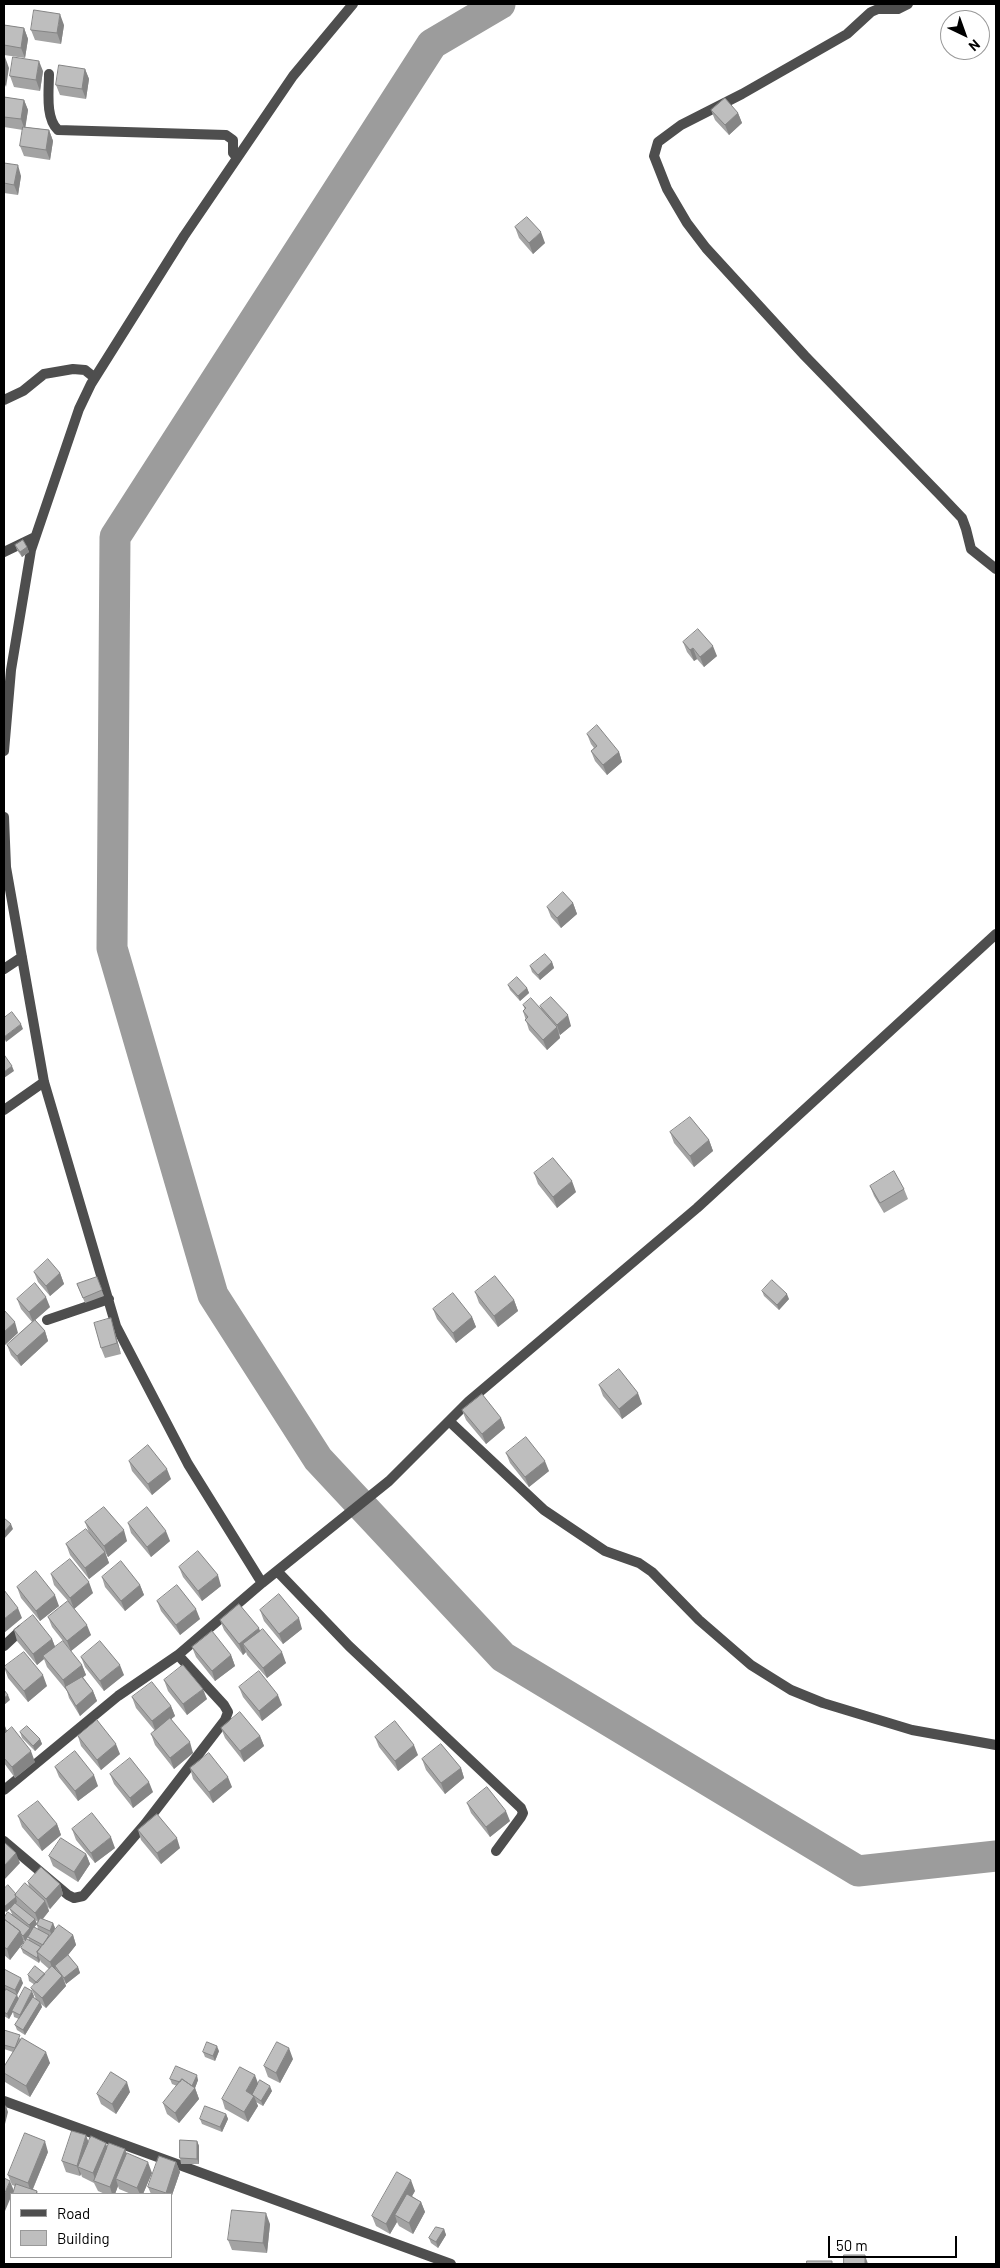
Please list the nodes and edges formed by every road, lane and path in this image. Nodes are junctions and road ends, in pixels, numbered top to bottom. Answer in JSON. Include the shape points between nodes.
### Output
{"nodes":[{"id":1,"x":353,"y":4,"type":"edge"},
{"id":2,"x":908,"y":4,"type":"edge"},
{"id":3,"x":49,"y":74,"type":"dead end"},
{"id":4,"x":237,"y":158,"type":"junction"},
{"id":5,"x":95,"y":378,"type":"junction"},
{"id":6,"x":4,"y":400,"type":"edge"},
{"id":7,"x":36,"y":537,"type":"junction"},
{"id":8,"x":4,"y":552,"type":"edge"},
{"id":9,"x":996,"y":569,"type":"edge"},
{"id":10,"x":4,"y":751,"type":"edge"},
{"id":11,"x":4,"y":817,"type":"edge"},
{"id":12,"x":996,"y":934,"type":"edge"},
{"id":13,"x":22,"y":957,"type":"junction"},
{"id":14,"x":4,"y":969,"type":"edge"},
{"id":15,"x":44,"y":1082,"type":"junction"},
{"id":16,"x":4,"y":1110,"type":"edge"},
{"id":17,"x":108,"y":1299,"type":"junction"},
{"id":18,"x":47,"y":1320,"type":"dead end"},
{"id":19,"x":449,"y":1421,"type":"junction"},
{"id":20,"x":276,"y":1571,"type":"junction"},
{"id":21,"x":262,"y":1583,"type":"junction"},
{"id":22,"x":21,"y":1630,"type":"edge"},
{"id":23,"x":4,"y":1646,"type":"edge"},
{"id":24,"x":178,"y":1655,"type":"junction"},
{"id":25,"x":996,"y":1745,"type":"edge"},
{"id":26,"x":4,"y":1790,"type":"edge"},
{"id":27,"x":4,"y":1841,"type":"edge"},
{"id":28,"x":496,"y":1851,"type":"dead end"},
{"id":29,"x":4,"y":2101,"type":"edge"},
{"id":30,"x":451,"y":2264,"type":"edge"}],
"edges":[{"from":1,"to":4,"type":"street","via":[[293,76]]},
{"from":2,"to":9,"type":"street","via":[[898,10],[871,12],[846,34],[681,125],[658,142],[654,156],[666,189],[706,248],[956,512],[966,529],[971,549]]},
{"from":3,"to":4,"type":"street","via":[[50,117],[58,130],[226,135],[233,140],[233,153]]},
{"from":4,"to":5,"type":"street"},
{"from":5,"to":6,"type":"street","via":[[85,370],[52,371]]},
{"from":5,"to":7,"type":"street","via":[[79,409]]},
{"from":7,"to":8,"type":"street"},
{"from":7,"to":10,"type":"street","via":[[31,550],[11,670]]},
{"from":11,"to":13,"type":"street","via":[[6,867]]},
{"from":12,"to":19,"type":"street","via":[[697,1208]]},
{"from":13,"to":14,"type":"street"},
{"from":13,"to":15,"type":"street"},
{"from":15,"to":16,"type":"street"},
{"from":15,"to":17,"type":"street"},
{"from":17,"to":18,"type":"street"},
{"from":17,"to":21,"type":"street","via":[[116,1326],[188,1464]]},
{"from":19,"to":20,"type":"street","via":[[389,1481]]},
{"from":19,"to":25,"type":"street","via":[[544,1510],[605,1551],[652,1572],[699,1620],[744,1659],[791,1690],[912,1730]]},
{"from":20,"to":21,"type":"street"},
{"from":20,"to":28,"type":"street","via":[[349,1646],[521,1808],[521,1817]]},
{"from":21,"to":24,"type":"street"},
{"from":22,"to":23,"type":"street"},
{"from":24,"to":26,"type":"street","via":[[118,1696]]},
{"from":24,"to":27,"type":"street","via":[[224,1705],[228,1712],[225,1720],[145,1824],[83,1896],[74,1898],[68,1895]]},
{"from":29,"to":30,"type":"street"}]}
